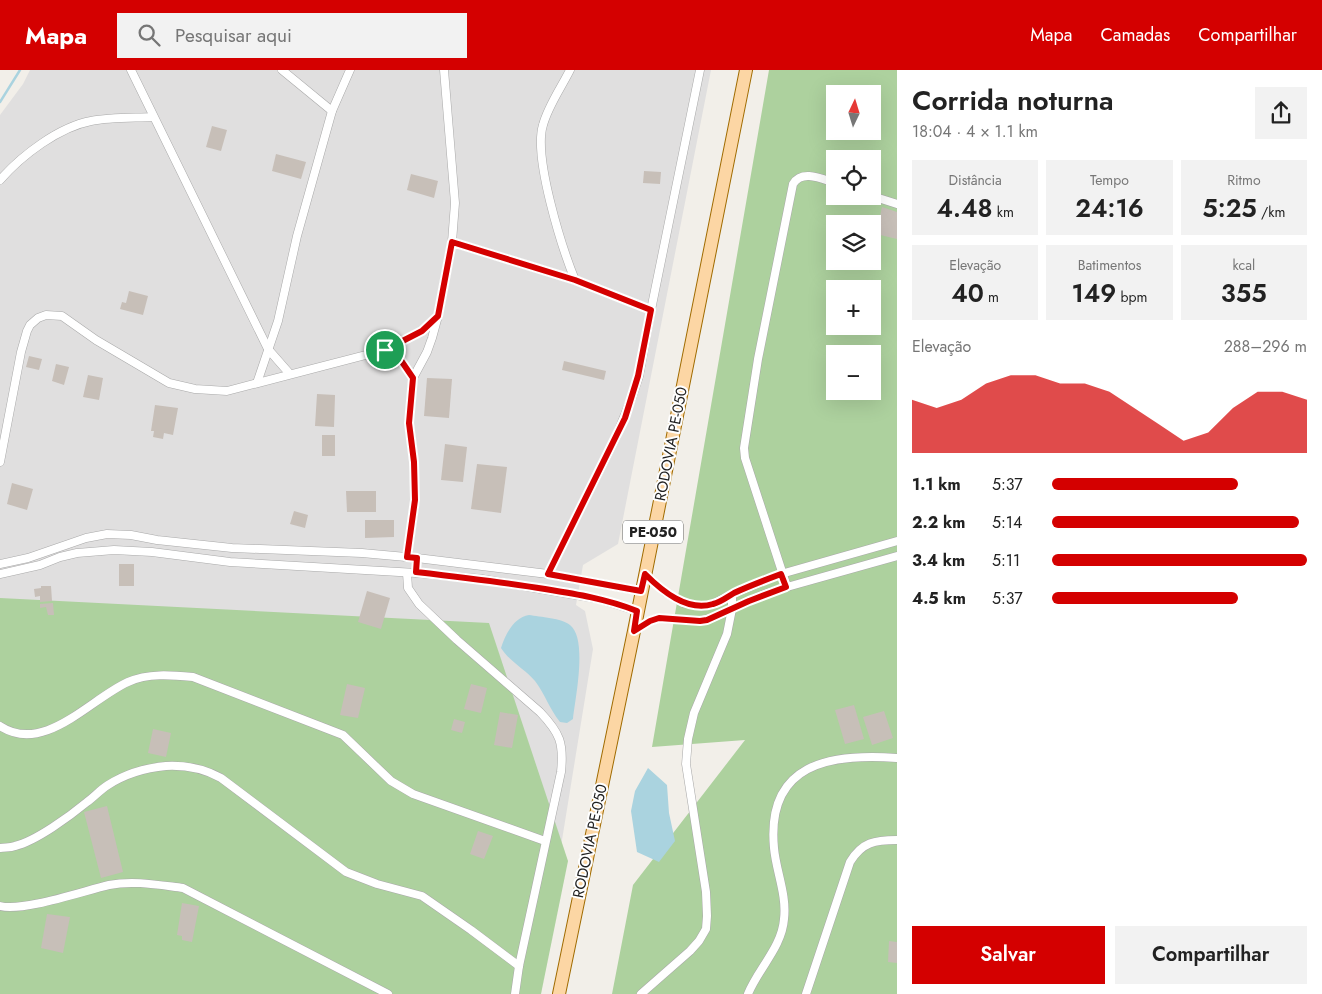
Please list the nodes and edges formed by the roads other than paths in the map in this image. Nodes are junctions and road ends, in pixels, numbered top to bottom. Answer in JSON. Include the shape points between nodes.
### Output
{"nodes":[{"id":1,"x":131,"y":70,"type":"edge"},
{"id":2,"x":282,"y":70,"type":"edge"},
{"id":3,"x":350,"y":70,"type":"edge"},
{"id":4,"x":444,"y":70,"type":"edge"},
{"id":5,"x":570,"y":70,"type":"edge"},
{"id":6,"x":700,"y":70,"type":"edge"},
{"id":7,"x":746,"y":70,"type":"edge"},
{"id":8,"x":332,"y":111,"type":"junction"},
{"id":9,"x":153,"y":117,"type":"junction"},
{"id":10,"x":0,"y":180,"type":"edge"},
{"id":11,"x":826,"y":180,"type":"edge"},
{"id":12,"x":881,"y":199,"type":"edge"},
{"id":13,"x":897,"y":204,"type":"edge"},
{"id":14,"x":452,"y":242,"type":"junction"},
{"id":15,"x":575,"y":280,"type":"junction"},
{"id":16,"x":651,"y":310,"type":"junction"},
{"id":17,"x":438,"y":316,"type":"junction"},
{"id":18,"x":268,"y":349,"type":"junction"},
{"id":19,"x":385,"y":350,"type":"junction"},
{"id":20,"x":290,"y":373,"type":"junction"},
{"id":21,"x":413,"y":378,"type":"junction"},
{"id":22,"x":258,"y":383,"type":"junction"},
{"id":23,"x":0,"y":462,"type":"edge"},
{"id":24,"x":897,"y":541,"type":"edge"},
{"id":25,"x":860,"y":551,"type":"junction"},
{"id":26,"x":398,"y":556,"type":"junction"},
{"id":27,"x":897,"y":556,"type":"edge"},
{"id":28,"x":407,"y":557,"type":"junction"},
{"id":29,"x":417,"y":558,"type":"junction"},
{"id":30,"x":0,"y":564,"type":"edge"},
{"id":31,"x":863,"y":566,"type":"junction"},
{"id":32,"x":397,"y":572,"type":"junction"},
{"id":33,"x":416,"y":572,"type":"junction"},
{"id":34,"x":407,"y":573,"type":"junction"},
{"id":35,"x":0,"y":574,"type":"edge"},
{"id":36,"x":548,"y":574,"type":"junction"},
{"id":37,"x":645,"y":574,"type":"junction"},
{"id":38,"x":781,"y":574,"type":"junction"},
{"id":39,"x":564,"y":577,"type":"junction"},
{"id":40,"x":602,"y":584,"type":"junction"},
{"id":41,"x":786,"y":587,"type":"junction"},
{"id":42,"x":641,"y":591,"type":"junction"},
{"id":43,"x":560,"y":592,"type":"junction"},
{"id":44,"x":732,"y":594,"type":"junction"},
{"id":45,"x":599,"y":599,"type":"junction"},
{"id":46,"x":683,"y":603,"type":"junction"},
{"id":47,"x":732,"y":609,"type":"junction"},
{"id":48,"x":637,"y":611,"type":"junction"},
{"id":49,"x":679,"y":619,"type":"junction"},
{"id":50,"x":634,"y":631,"type":"junction"},
{"id":51,"x":0,"y":726,"type":"edge"},
{"id":52,"x":897,"y":758,"type":"edge"},
{"id":53,"x":897,"y":840,"type":"edge"},
{"id":54,"x":546,"y":841,"type":"junction"},
{"id":55,"x":0,"y":848,"type":"edge"},
{"id":56,"x":0,"y":906,"type":"edge"},
{"id":57,"x":519,"y":966,"type":"junction"},
{"id":58,"x":388,"y":994,"type":"edge"},
{"id":59,"x":515,"y":994,"type":"edge"},
{"id":60,"x":559,"y":994,"type":"edge"},
{"id":61,"x":641,"y":994,"type":"edge"},
{"id":62,"x":748,"y":994,"type":"edge"},
{"id":63,"x":806,"y":994,"type":"edge"}],
"edges":[{"from":1,"to":9,"type":"street"},
{"from":2,"to":8,"type":"street"},
{"from":3,"to":8,"type":"street"},
{"from":4,"to":14,"type":"street","via":[[455,203]]},
{"from":5,"to":15,"type":"street","via":[[543,125],[540,146],[556,221]]},
{"from":6,"to":16,"type":"street"},
{"from":7,"to":37,"type":"main road","name":"RODOVIA PE-050","number":"PE-050"},
{"from":8,"to":18,"type":"street"},
{"from":9,"to":10,"type":"street","via":[[90,121],[66,130],[34,148]]},
{"from":9,"to":18,"type":"street"},
{"from":11,"to":38,"type":"street","via":[[801,176],[793,184],[744,448]]},
{"from":12,"to":13,"type":"street"},
{"from":14,"to":15,"type":"street"},
{"from":14,"to":17,"type":"street"},
{"from":15,"to":16,"type":"street"},
{"from":16,"to":36,"type":"street","via":[[638,376],[625,418]]},
{"from":17,"to":19,"type":"street","via":[[422,331]]},
{"from":17,"to":21,"type":"street","via":[[427,352]]},
{"from":18,"to":20,"type":"street"},
{"from":18,"to":22,"type":"street"},
{"from":19,"to":20,"type":"street"},
{"from":19,"to":21,"type":"street","via":[[400,359]]},
{"from":20,"to":22,"type":"street"},
{"from":21,"to":28,"type":"street","via":[[409,423],[415,500]]},
{"from":22,"to":23,"type":"street","via":[[227,391],[211,391],[169,383],[62,316],[46,315],[30,324],[26,331]]},
{"from":24,"to":25,"type":"street"},
{"from":25,"to":31,"type":"street"},
{"from":25,"to":38,"type":"street"},
{"from":26,"to":28,"type":"street"},
{"from":26,"to":30,"type":"street","via":[[232,548],[107,534]]},
{"from":26,"to":32,"type":"street"},
{"from":27,"to":31,"type":"street"},
{"from":28,"to":29,"type":"street"},
{"from":29,"to":33,"type":"street"},
{"from":29,"to":36,"type":"street"},
{"from":31,"to":41,"type":"street"},
{"from":32,"to":34,"type":"street"},
{"from":32,"to":35,"type":"street","via":[[230,562],[114,550],[77,553]]},
{"from":33,"to":34,"type":"street"},
{"from":33,"to":43,"type":"street"},
{"from":34,"to":54,"type":"street","via":[[408,588],[419,604],[540,712],[558,733],[562,764]]},
{"from":36,"to":39,"type":"street"},
{"from":37,"to":42,"type":"main road","name":"RODOVIA PE-050","number":"PE-050"},
{"from":37,"to":46,"type":"street"},
{"from":38,"to":41,"type":"street"},
{"from":38,"to":44,"type":"street"},
{"from":39,"to":40,"type":"street"},
{"from":39,"to":43,"type":"street"},
{"from":40,"to":42,"type":"street"},
{"from":40,"to":45,"type":"street"},
{"from":41,"to":47,"type":"street"},
{"from":42,"to":48,"type":"main road","name":"RODOVIA PE-050","number":"PE-050"},
{"from":43,"to":45,"type":"street"},
{"from":44,"to":46,"type":"street","via":[[703,606]]},
{"from":44,"to":47,"type":"street"},
{"from":45,"to":48,"type":"street"},
{"from":46,"to":49,"type":"street"},
{"from":47,"to":49,"type":"street","via":[[707,620]]},
{"from":47,"to":61,"type":"street","via":[[729,627],[694,714],[688,739],[686,764],[706,892],[706,929],[690,951]]},
{"from":48,"to":50,"type":"main road","name":"RODOVIA PE-050","number":"PE-050"},
{"from":49,"to":50,"type":"street","via":[[659,618]]},
{"from":50,"to":60,"type":"main road","name":"RODOVIA PE-050","number":"PE-050"},
{"from":51,"to":54,"type":"street","via":[[12,733],[30,735],[70,719],[127,682],[145,677],[193,677],[344,734],[391,780],[413,794]]},
{"from":52,"to":62,"type":"street","via":[[856,756],[836,759],[810,768],[789,782],[777,805],[773,837],[785,914],[783,926]]},
{"from":53,"to":63,"type":"street","via":[[871,842],[853,858]]},
{"from":54,"to":57,"type":"street"},
{"from":55,"to":57,"type":"street","via":[[23,844],[124,776],[161,766],[194,767],[221,778],[346,872],[422,896]]},
{"from":56,"to":58,"type":"street","via":[[17,908],[112,884],[182,888]]},
{"from":57,"to":59,"type":"street"}]}
